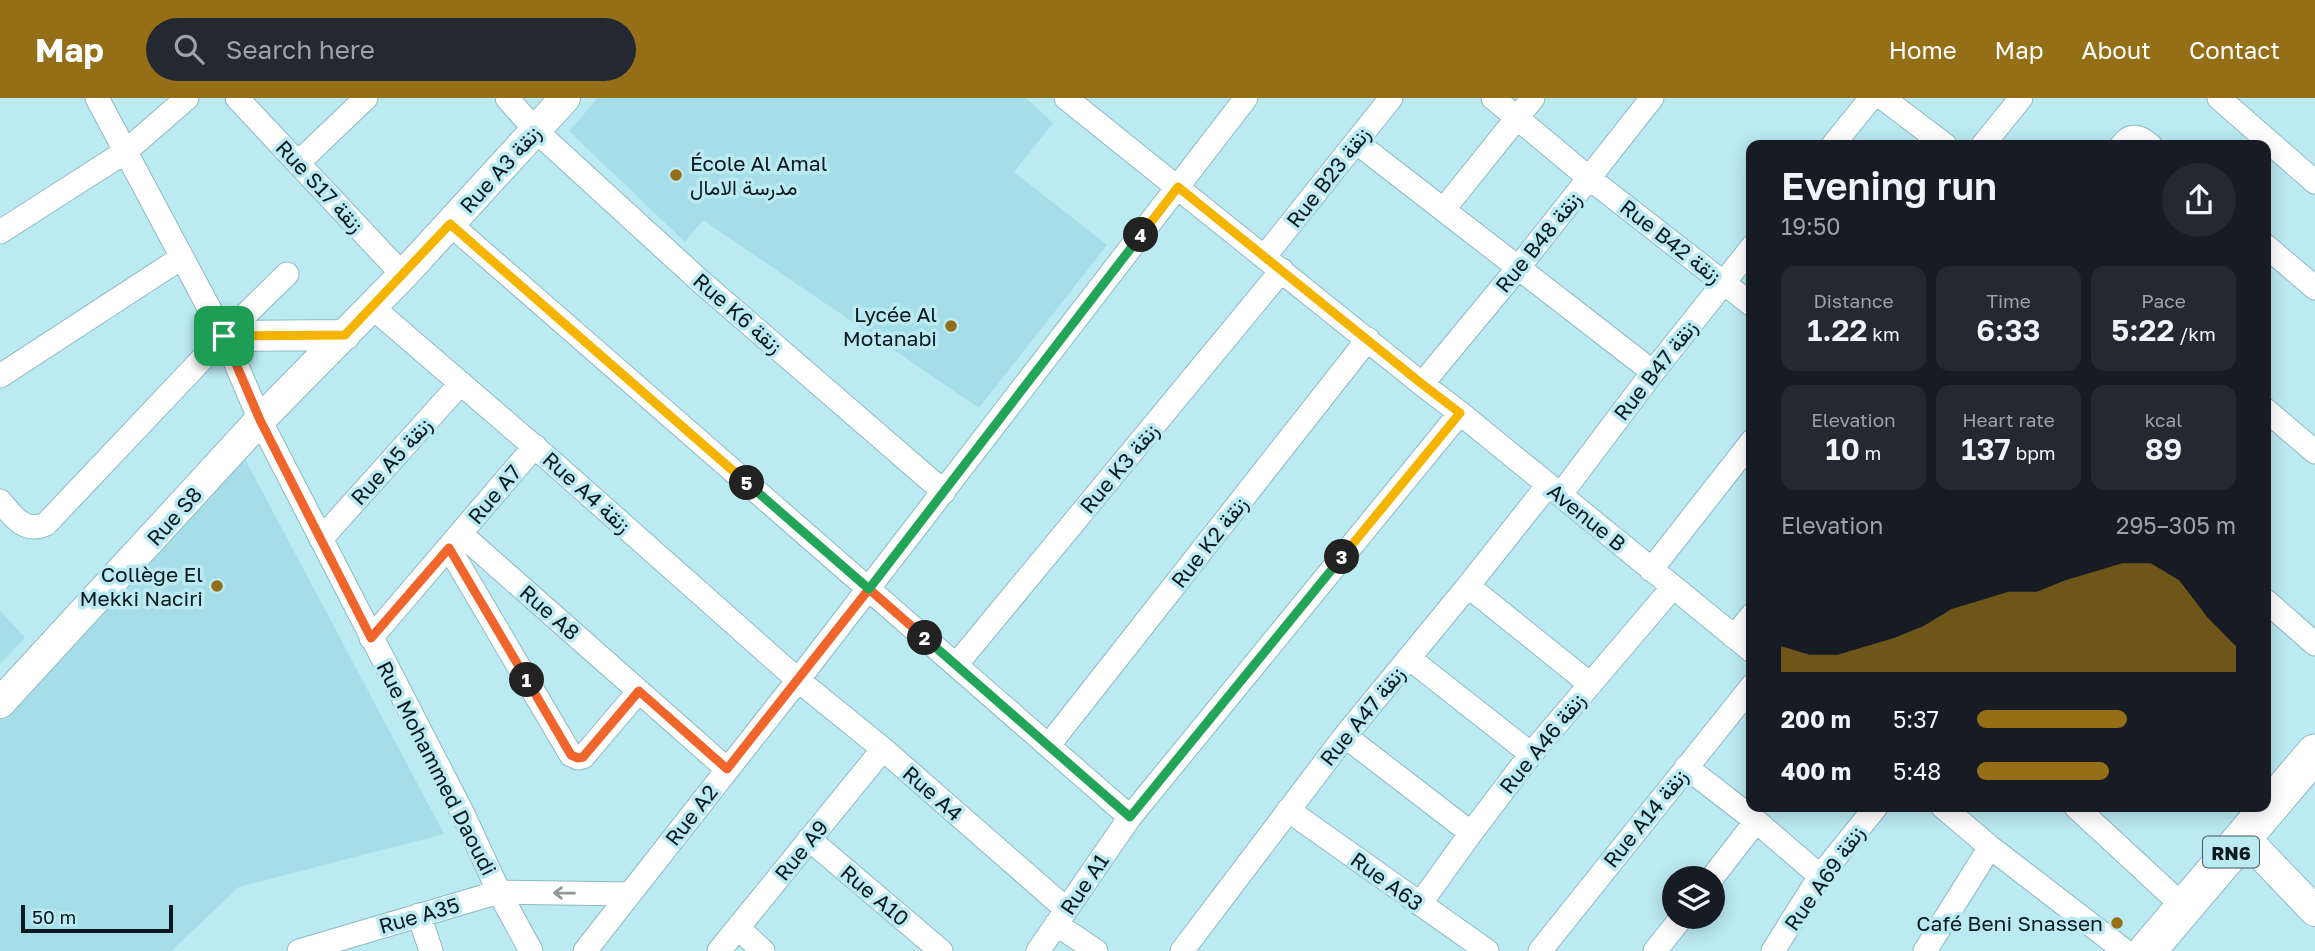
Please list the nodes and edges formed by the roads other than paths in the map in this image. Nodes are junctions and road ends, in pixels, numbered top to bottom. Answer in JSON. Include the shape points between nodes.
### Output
{"nodes":[{"id":1,"x":97,"y":98,"type":"edge"},
{"id":2,"x":187,"y":98,"type":"edge"},
{"id":3,"x":237,"y":98,"type":"edge"},
{"id":4,"x":366,"y":98,"type":"edge"},
{"id":5,"x":507,"y":98,"type":"edge"},
{"id":6,"x":565,"y":98,"type":"edge"},
{"id":7,"x":1066,"y":98,"type":"edge"},
{"id":8,"x":1246,"y":98,"type":"edge"},
{"id":9,"x":1391,"y":98,"type":"edge"},
{"id":10,"x":1493,"y":98,"type":"edge"},
{"id":11,"x":1533,"y":98,"type":"edge"},
{"id":12,"x":1652,"y":98,"type":"edge"},
{"id":13,"x":1871,"y":98,"type":"edge"},
{"id":14,"x":1883,"y":98,"type":"edge"},
{"id":15,"x":2021,"y":98,"type":"edge"},
{"id":16,"x":2219,"y":98,"type":"edge"},
{"id":17,"x":1516,"y":118,"type":"junction"},
{"id":18,"x":535,"y":130,"type":"junction"},
{"id":19,"x":1837,"y":140,"type":"edge"},
{"id":20,"x":1938,"y":140,"type":"edge"},
{"id":21,"x":1987,"y":140,"type":"edge"},
{"id":22,"x":2126,"y":140,"type":"edge"},
{"id":23,"x":2142,"y":140,"type":"edge"},
{"id":24,"x":2267,"y":140,"type":"edge"},
{"id":25,"x":1356,"y":142,"type":"junction"},
{"id":26,"x":2271,"y":144,"type":"edge"},
{"id":27,"x":125,"y":152,"type":"junction"},
{"id":28,"x":298,"y":163,"type":"junction"},
{"id":29,"x":1589,"y":178,"type":"junction"},
{"id":30,"x":2315,"y":182,"type":"edge"},
{"id":31,"x":1178,"y":187,"type":"junction"},
{"id":32,"x":1444,"y":209,"type":"junction"},
{"id":33,"x":450,"y":224,"type":"junction"},
{"id":34,"x":0,"y":232,"type":"edge"},
{"id":35,"x":2271,"y":250,"type":"edge"},
{"id":36,"x":1746,"y":254,"type":"edge"},
{"id":37,"x":181,"y":258,"type":"junction"},
{"id":38,"x":1273,"y":263,"type":"junction"},
{"id":39,"x":1518,"y":268,"type":"junction"},
{"id":40,"x":287,"y":274,"type":"dead end"},
{"id":41,"x":403,"y":275,"type":"junction"},
{"id":42,"x":1723,"y":282,"type":"junction"},
{"id":43,"x":2315,"y":288,"type":"edge"},
{"id":44,"x":1746,"y":300,"type":"edge"},
{"id":45,"x":372,"y":307,"type":"junction"},
{"id":46,"x":345,"y":335,"type":"junction"},
{"id":47,"x":224,"y":336,"type":"junction"},
{"id":48,"x":1368,"y":339,"type":"junction"},
{"id":49,"x":1653,"y":372,"type":"junction"},
{"id":50,"x":0,"y":376,"type":"edge"},
{"id":51,"x":461,"y":383,"type":"junction"},
{"id":52,"x":1422,"y":384,"type":"junction"},
{"id":53,"x":1460,"y":413,"type":"junction"},
{"id":54,"x":2271,"y":414,"type":"edge"},
{"id":55,"x":260,"y":420,"type":"junction"},
{"id":56,"x":535,"y":446,"type":"junction"},
{"id":57,"x":1746,"y":449,"type":"edge"},
{"id":58,"x":2315,"y":452,"type":"edge"},
{"id":59,"x":1554,"y":489,"type":"junction"},
{"id":60,"x":944,"y":492,"type":"junction"},
{"id":61,"x":0,"y":501,"type":"edge"},
{"id":62,"x":320,"y":539,"type":"junction"},
{"id":63,"x":455,"y":541,"type":"junction"},
{"id":64,"x":1651,"y":570,"type":"junction"},
{"id":65,"x":1468,"y":586,"type":"junction"},
{"id":66,"x":1673,"y":587,"type":"junction"},
{"id":67,"x":869,"y":589,"type":"junction"},
{"id":68,"x":2271,"y":605,"type":"edge"},
{"id":69,"x":371,"y":638,"type":"junction"},
{"id":70,"x":1743,"y":644,"type":"edge"},
{"id":71,"x":2315,"y":644,"type":"edge"},
{"id":72,"x":1409,"y":658,"type":"junction"},
{"id":73,"x":956,"y":665,"type":"junction"},
{"id":74,"x":798,"y":680,"type":"junction"},
{"id":75,"x":1590,"y":684,"type":"junction"},
{"id":76,"x":639,"y":691,"type":"junction"},
{"id":77,"x":1746,"y":692,"type":"edge"},
{"id":78,"x":0,"y":703,"type":"edge"},
{"id":79,"x":1345,"y":736,"type":"junction"},
{"id":80,"x":1049,"y":745,"type":"junction"},
{"id":81,"x":883,"y":749,"type":"junction"},
{"id":82,"x":2315,"y":753,"type":"edge"},
{"id":83,"x":1531,"y":754,"type":"junction"},
{"id":84,"x":1686,"y":767,"type":"junction"},
{"id":85,"x":727,"y":769,"type":"junction"},
{"id":86,"x":2271,"y":803,"type":"edge"},
{"id":87,"x":1288,"y":810,"type":"junction"},
{"id":88,"x":1871,"y":812,"type":"edge"},
{"id":89,"x":1950,"y":812,"type":"edge"},
{"id":90,"x":2081,"y":812,"type":"edge"},
{"id":91,"x":1130,"y":817,"type":"junction"},
{"id":92,"x":2258,"y":818,"type":"edge"},
{"id":93,"x":1756,"y":821,"type":"junction"},
{"id":94,"x":1471,"y":833,"type":"junction"},
{"id":95,"x":809,"y":839,"type":"junction"},
{"id":96,"x":1990,"y":847,"type":"junction"},
{"id":97,"x":1721,"y":866,"type":"edge"},
{"id":98,"x":1820,"y":876,"type":"junction"},
{"id":99,"x":499,"y":892,"type":"junction"},
{"id":100,"x":629,"y":894,"type":"junction"},
{"id":101,"x":1420,"y":904,"type":"junction"},
{"id":102,"x":2183,"y":907,"type":"junction"},
{"id":103,"x":2315,"y":911,"type":"edge"},
{"id":104,"x":419,"y":915,"type":"junction"},
{"id":105,"x":1061,"y":916,"type":"junction"},
{"id":106,"x":738,"y":928,"type":"junction"},
{"id":107,"x":1672,"y":929,"type":"edge"},
{"id":108,"x":299,"y":951,"type":"edge"},
{"id":109,"x":430,"y":951,"type":"edge"},
{"id":110,"x":531,"y":951,"type":"edge"},
{"id":111,"x":584,"y":951,"type":"edge"},
{"id":112,"x":719,"y":951,"type":"edge"},
{"id":113,"x":764,"y":951,"type":"edge"},
{"id":114,"x":941,"y":951,"type":"edge"},
{"id":115,"x":1038,"y":951,"type":"edge"},
{"id":116,"x":1096,"y":951,"type":"edge"},
{"id":117,"x":1182,"y":951,"type":"edge"},
{"id":118,"x":1487,"y":951,"type":"edge"},
{"id":119,"x":1540,"y":951,"type":"edge"},
{"id":120,"x":1655,"y":951,"type":"edge"},
{"id":121,"x":1773,"y":951,"type":"edge"},
{"id":122,"x":1925,"y":951,"type":"edge"},
{"id":123,"x":2125,"y":951,"type":"edge"},
{"id":124,"x":2147,"y":951,"type":"edge"}],
"edges":[{"from":1,"to":27,"type":"street","name":"Rue Mohammed Daoudi"},
{"from":2,"to":27,"type":"street"},
{"from":3,"to":28,"type":"street","name":"Rue S17 زنقة"},
{"from":4,"to":28,"type":"street"},
{"from":5,"to":18,"type":"street","name":"Rue K6 زنقة"},
{"from":6,"to":18,"type":"street","name":"Rue A3 زنقة"},
{"from":7,"to":31,"type":"street","name":"Avenue B"},
{"from":8,"to":31,"type":"street","name":"Rue A2"},
{"from":9,"to":25,"type":"street","name":"Rue B23 زنقة"},
{"from":10,"to":17,"type":"street","name":"Rue B42 زنقة"},
{"from":11,"to":17,"type":"street"},
{"from":12,"to":29,"type":"street","name":"Rue B48 زنقة"},
{"from":13,"to":19,"type":"street"},
{"from":14,"to":20,"type":"street"},
{"from":15,"to":21,"type":"street"},
{"from":16,"to":24,"type":"street"},
{"from":17,"to":29,"type":"street","name":"Rue B42 زنقة"},
{"from":17,"to":32,"type":"street"},
{"from":18,"to":33,"type":"street","name":"Rue A3 زنقة"},
{"from":18,"to":60,"type":"street","name":"Rue K6 زنقة","via":[[699,280]]},
{"from":22,"to":23,"type":"street","via":[[2136,136]]},
{"from":25,"to":32,"type":"street"},
{"from":25,"to":38,"type":"street","name":"Rue B23 زنقة"},
{"from":26,"to":30,"type":"street"},
{"from":27,"to":34,"type":"street"},
{"from":27,"to":37,"type":"street","name":"Rue Mohammed Daoudi"},
{"from":28,"to":41,"type":"street","name":"Rue S17 زنقة"},
{"from":29,"to":39,"type":"street","name":"Rue B48 زنقة"},
{"from":29,"to":42,"type":"street","name":"Rue B42 زنقة"},
{"from":31,"to":38,"type":"street","name":"Avenue B"},
{"from":31,"to":60,"type":"street","name":"Rue A2"},
{"from":32,"to":39,"type":"street"},
{"from":33,"to":41,"type":"street","name":"Rue A3 زنقة"},
{"from":33,"to":67,"type":"street"},
{"from":35,"to":43,"type":"street"},
{"from":36,"to":42,"type":"street","name":"Rue B47 زنقة"},
{"from":37,"to":47,"type":"street","name":"Rue Mohammed Daoudi"},
{"from":37,"to":50,"type":"street"},
{"from":38,"to":48,"type":"street","name":"Avenue B"},
{"from":38,"to":73,"type":"street","name":"Rue K3 زنقة"},
{"from":39,"to":49,"type":"street"},
{"from":39,"to":52,"type":"street","name":"Rue B48 زنقة"},
{"from":40,"to":47,"type":"street"},
{"from":41,"to":45,"type":"street","name":"Rue A3 زنقة"},
{"from":42,"to":44,"type":"street","name":"Rue B42 زنقة"},
{"from":42,"to":49,"type":"street","name":"Rue B47 زنقة"},
{"from":45,"to":46,"type":"street","name":"Rue A3 زنقة"},
{"from":45,"to":51,"type":"street","name":"Rue A4 زنقة"},
{"from":46,"to":47,"type":"street"},
{"from":46,"to":55,"type":"street","name":"Rue A3 زنقة"},
{"from":47,"to":55,"type":"street","name":"Rue Mohammed Daoudi"},
{"from":47,"to":61,"type":"street","via":[[46,524],[26,527]]},
{"from":48,"to":52,"type":"street","name":"Avenue B"},
{"from":48,"to":80,"type":"street","name":"Rue K2 زنقة"},
{"from":49,"to":59,"type":"street","name":"Rue B47 زنقة"},
{"from":51,"to":56,"type":"street","name":"Rue A4 زنقة"},
{"from":51,"to":62,"type":"street","name":"Rue A5 زنقة"},
{"from":52,"to":53,"type":"street","name":"Avenue B"},
{"from":53,"to":59,"type":"street","name":"Avenue B"},
{"from":53,"to":91,"type":"street","name":"Rue A1"},
{"from":54,"to":58,"type":"street"},
{"from":55,"to":62,"type":"street","name":"Rue Mohammed Daoudi"},
{"from":55,"to":78,"type":"street","name":"Rue S8"},
{"from":56,"to":63,"type":"street","name":"Rue A7"},
{"from":56,"to":74,"type":"street","name":"Rue A4 زنقة"},
{"from":57,"to":64,"type":"street"},
{"from":59,"to":64,"type":"street","name":"Avenue B"},
{"from":59,"to":65,"type":"street","name":"Rue A47 زنقة"},
{"from":60,"to":67,"type":"street","name":"Rue A2"},
{"from":62,"to":69,"type":"street","name":"Rue Mohammed Daoudi"},
{"from":63,"to":69,"type":"street","name":"Rue A7"},
{"from":63,"to":76,"type":"street","name":"Rue A8"},
{"from":63,"to":76,"type":"street","name":"Rue A8","via":[[571,755],[583,757]]},
{"from":64,"to":66,"type":"street","name":"Avenue B"},
{"from":65,"to":72,"type":"street","name":"Rue A47 زنقة"},
{"from":65,"to":75,"type":"street"},
{"from":66,"to":70,"type":"street","name":"Avenue B"},
{"from":66,"to":75,"type":"street","name":"Rue A46 زنقة"},
{"from":67,"to":73,"type":"street"},
{"from":67,"to":74,"type":"street","name":"Rue A2"},
{"from":68,"to":71,"type":"street"},
{"from":69,"to":99,"type":"street","name":"Rue Mohammed Daoudi"},
{"from":72,"to":79,"type":"street","name":"Rue A47 زنقة"},
{"from":72,"to":83,"type":"street"},
{"from":73,"to":80,"type":"street"},
{"from":74,"to":81,"type":"street","name":"Rue A4"},
{"from":74,"to":85,"type":"street","name":"Rue A2"},
{"from":75,"to":83,"type":"street","name":"Rue A46 زنقة"},
{"from":76,"to":85,"type":"street","name":"Rue A8"},
{"from":77,"to":84,"type":"street","name":"Rue A14 زنقة"},
{"from":79,"to":87,"type":"street","name":"Rue A47 زنقة"},
{"from":79,"to":94,"type":"street"},
{"from":80,"to":91,"type":"street"},
{"from":81,"to":95,"type":"street","name":"Rue A9"},
{"from":81,"to":105,"type":"street","name":"Rue A4"},
{"from":82,"to":86,"type":"main road","number":"RN6"},
{"from":83,"to":94,"type":"street","name":"Rue A46 زنقة"},
{"from":84,"to":93,"type":"street"},
{"from":84,"to":119,"type":"street","name":"Rue A14 زنقة"},
{"from":85,"to":100,"type":"street","name":"Rue A2"},
{"from":87,"to":101,"type":"street","name":"Rue A63"},
{"from":87,"to":117,"type":"street","name":"Rue A47 زنقة"},
{"from":88,"to":98,"type":"street","name":"Rue A69 زنقة"},
{"from":89,"to":96,"type":"street"},
{"from":90,"to":102,"type":"street"},
{"from":91,"to":105,"type":"street","name":"Rue A1"},
{"from":92,"to":102,"type":"main road","number":"RN6"},
{"from":92,"to":103,"type":"street"},
{"from":93,"to":97,"type":"street"},
{"from":93,"to":98,"type":"street"},
{"from":94,"to":101,"type":"street","name":"Rue A46 زنقة"},
{"from":95,"to":106,"type":"street","name":"Rue A9"},
{"from":95,"to":114,"type":"street","name":"Rue A10"},
{"from":96,"to":122,"type":"street"},
{"from":96,"to":123,"type":"street"},
{"from":98,"to":121,"type":"street","name":"Rue A69 زنقة"},
{"from":100,"to":99,"type":"street","name":"Rue A35","one_way":true},
{"from":99,"to":104,"type":"street","name":"Rue A35"},
{"from":99,"to":110,"type":"street","name":"Rue Mohammed Daoudi"},
{"from":100,"to":111,"type":"street","name":"Rue A2"},
{"from":101,"to":118,"type":"street","name":"Rue A63"},
{"from":102,"to":124,"type":"main road","number":"RN6"},
{"from":104,"to":108,"type":"street","name":"Rue A35"},
{"from":104,"to":109,"type":"street"},
{"from":105,"to":115,"type":"street","name":"Rue A1"},
{"from":105,"to":116,"type":"street","name":"Rue A4"},
{"from":106,"to":112,"type":"street","name":"Rue A9"},
{"from":106,"to":113,"type":"street"},
{"from":107,"to":120,"type":"street"}]}
